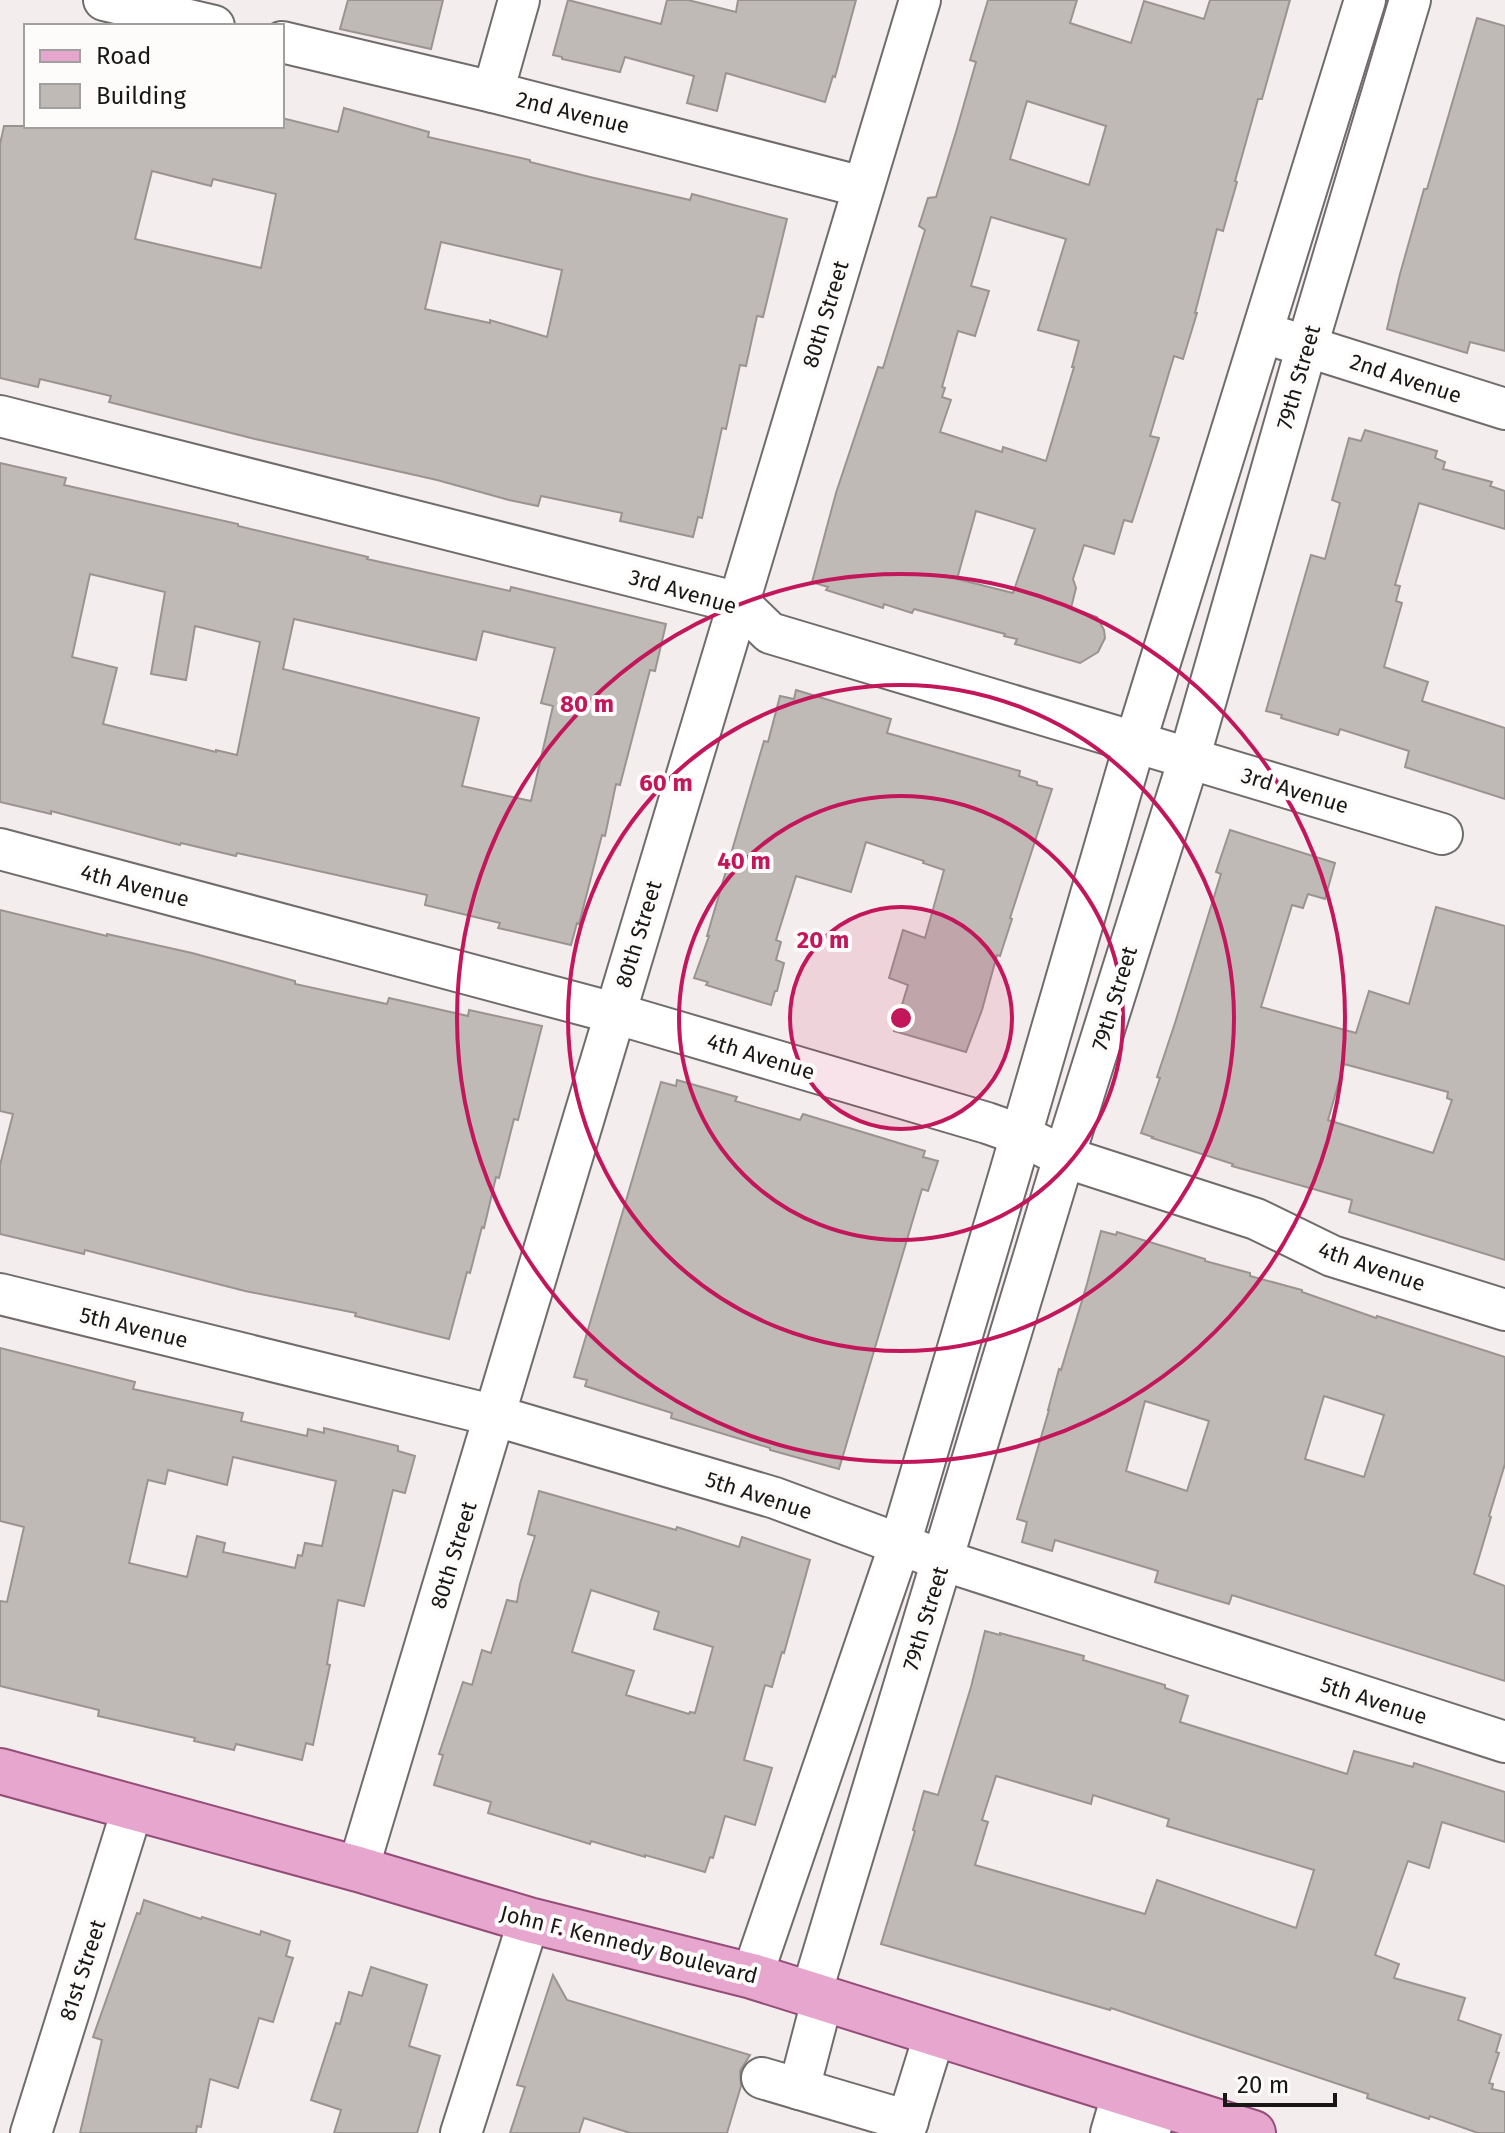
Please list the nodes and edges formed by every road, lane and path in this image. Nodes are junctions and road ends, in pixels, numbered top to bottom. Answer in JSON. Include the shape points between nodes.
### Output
{"nodes":[{"id":1,"x":104,"y":0,"type":"edge"},
{"id":2,"x":519,"y":0,"type":"edge"},
{"id":3,"x":920,"y":0,"type":"edge"},
{"id":4,"x":1365,"y":0,"type":"edge"},
{"id":5,"x":1410,"y":0,"type":"edge"},
{"id":6,"x":206,"y":24,"type":"edge"},
{"id":7,"x":284,"y":42,"type":"edge"},
{"id":8,"x":493,"y":92,"type":"junction"},
{"id":9,"x":863,"y":187,"type":"junction"},
{"id":10,"x":1262,"y":332,"type":"junction"},
{"id":11,"x":1307,"y":346,"type":"junction"},
{"id":12,"x":1505,"y":409,"type":"edge"},
{"id":13,"x":0,"y":416,"type":"edge"},
{"id":14,"x":739,"y":603,"type":"junction"},
{"id":15,"x":1135,"y":743,"type":"junction"},
{"id":16,"x":1189,"y":759,"type":"junction"},
{"id":17,"x":1442,"y":834,"type":"dead end"},
{"id":18,"x":0,"y":849,"type":"edge"},
{"id":19,"x":614,"y":1013,"type":"junction"},
{"id":20,"x":1021,"y":1135,"type":"junction"},
{"id":21,"x":1064,"y":1157,"type":"junction"},
{"id":22,"x":0,"y":1294,"type":"edge"},
{"id":23,"x":1505,"y":1310,"type":"edge"},
{"id":24,"x":496,"y":1416,"type":"junction"},
{"id":25,"x":900,"y":1544,"type":"junction"},
{"id":26,"x":942,"y":1560,"type":"junction"},
{"id":27,"x":1505,"y":1742,"type":"edge"},
{"id":28,"x":0,"y":1771,"type":"edge"},
{"id":29,"x":133,"y":1807,"type":"junction"},
{"id":30,"x":358,"y":1869,"type":"junction"},
{"id":31,"x":529,"y":1920,"type":"junction"},
{"id":32,"x":752,"y":1976,"type":"junction"},
{"id":33,"x":817,"y":1995,"type":"junction"},
{"id":34,"x":935,"y":2033,"type":"junction"},
{"id":35,"x":762,"y":2078,"type":"dead end"},
{"id":36,"x":799,"y":2089,"type":"junction"},
{"id":37,"x":1135,"y":2115,"type":"edge"},
{"id":38,"x":906,"y":2127,"type":"edge"},
{"id":39,"x":31,"y":2133,"type":"edge"},
{"id":40,"x":461,"y":2133,"type":"edge"},
{"id":41,"x":1253,"y":2133,"type":"edge"}],
"edges":[{"from":1,"to":6,"type":"street"},
{"from":2,"to":8,"type":"street"},
{"from":3,"to":9,"type":"street","name":"80th Street"},
{"from":4,"to":10,"type":"street"},
{"from":5,"to":11,"type":"street","name":"79th Street"},
{"from":7,"to":8,"type":"street","name":"2nd Avenue"},
{"from":8,"to":9,"type":"street","name":"2nd Avenue"},
{"from":9,"to":14,"type":"street","name":"80th Street"},
{"from":10,"to":11,"type":"street","name":"2nd Avenue"},
{"from":10,"to":15,"type":"street"},
{"from":11,"to":12,"type":"street","name":"2nd Avenue"},
{"from":11,"to":16,"type":"street","name":"79th Street"},
{"from":13,"to":14,"type":"street","name":"3rd Avenue"},
{"from":14,"to":15,"type":"street","name":"3rd Avenue","via":[[770,633]]},
{"from":14,"to":19,"type":"street","name":"80th Street"},
{"from":15,"to":16,"type":"street","name":"3rd Avenue"},
{"from":15,"to":20,"type":"street"},
{"from":16,"to":17,"type":"street","name":"3rd Avenue"},
{"from":16,"to":21,"type":"street","name":"79th Street"},
{"from":18,"to":19,"type":"street","name":"4th Avenue"},
{"from":19,"to":20,"type":"street","name":"4th Avenue"},
{"from":19,"to":24,"type":"street","name":"80th Street"},
{"from":20,"to":21,"type":"street","name":"4th Avenue"},
{"from":20,"to":25,"type":"street"},
{"from":21,"to":23,"type":"street","name":"4th Avenue","via":[[1256,1219],[1332,1256]]},
{"from":21,"to":26,"type":"street","name":"79th Street"},
{"from":22,"to":24,"type":"street","name":"5th Avenue"},
{"from":24,"to":25,"type":"street","name":"5th Avenue","via":[[775,1498]]},
{"from":24,"to":30,"type":"street","name":"80th Street"},
{"from":25,"to":26,"type":"street","name":"5th Avenue"},
{"from":25,"to":32,"type":"street"},
{"from":26,"to":27,"type":"street","name":"5th Avenue"},
{"from":26,"to":33,"type":"street","name":"79th Street"},
{"from":28,"to":29,"type":"main road","name":"John F. Kennedy Boulevard"},
{"from":29,"to":30,"type":"main road","name":"John F. Kennedy Boulevard"},
{"from":29,"to":39,"type":"street","name":"81st Street"},
{"from":30,"to":31,"type":"main road","name":"John F. Kennedy Boulevard"},
{"from":31,"to":32,"type":"main road","name":"John F. Kennedy Boulevard"},
{"from":31,"to":40,"type":"street"},
{"from":32,"to":33,"type":"main road","name":"John F. Kennedy Boulevard"},
{"from":33,"to":34,"type":"main road","name":"John F. Kennedy Boulevard"},
{"from":33,"to":36,"type":"street","name":"79th Street"},
{"from":34,"to":37,"type":"main road","name":"John F. Kennedy Boulevard"},
{"from":34,"to":38,"type":"street"},
{"from":35,"to":36,"type":"street"},
{"from":36,"to":38,"type":"street"},
{"from":37,"to":41,"type":"main road","name":"John F. Kennedy Boulevard"}]}
